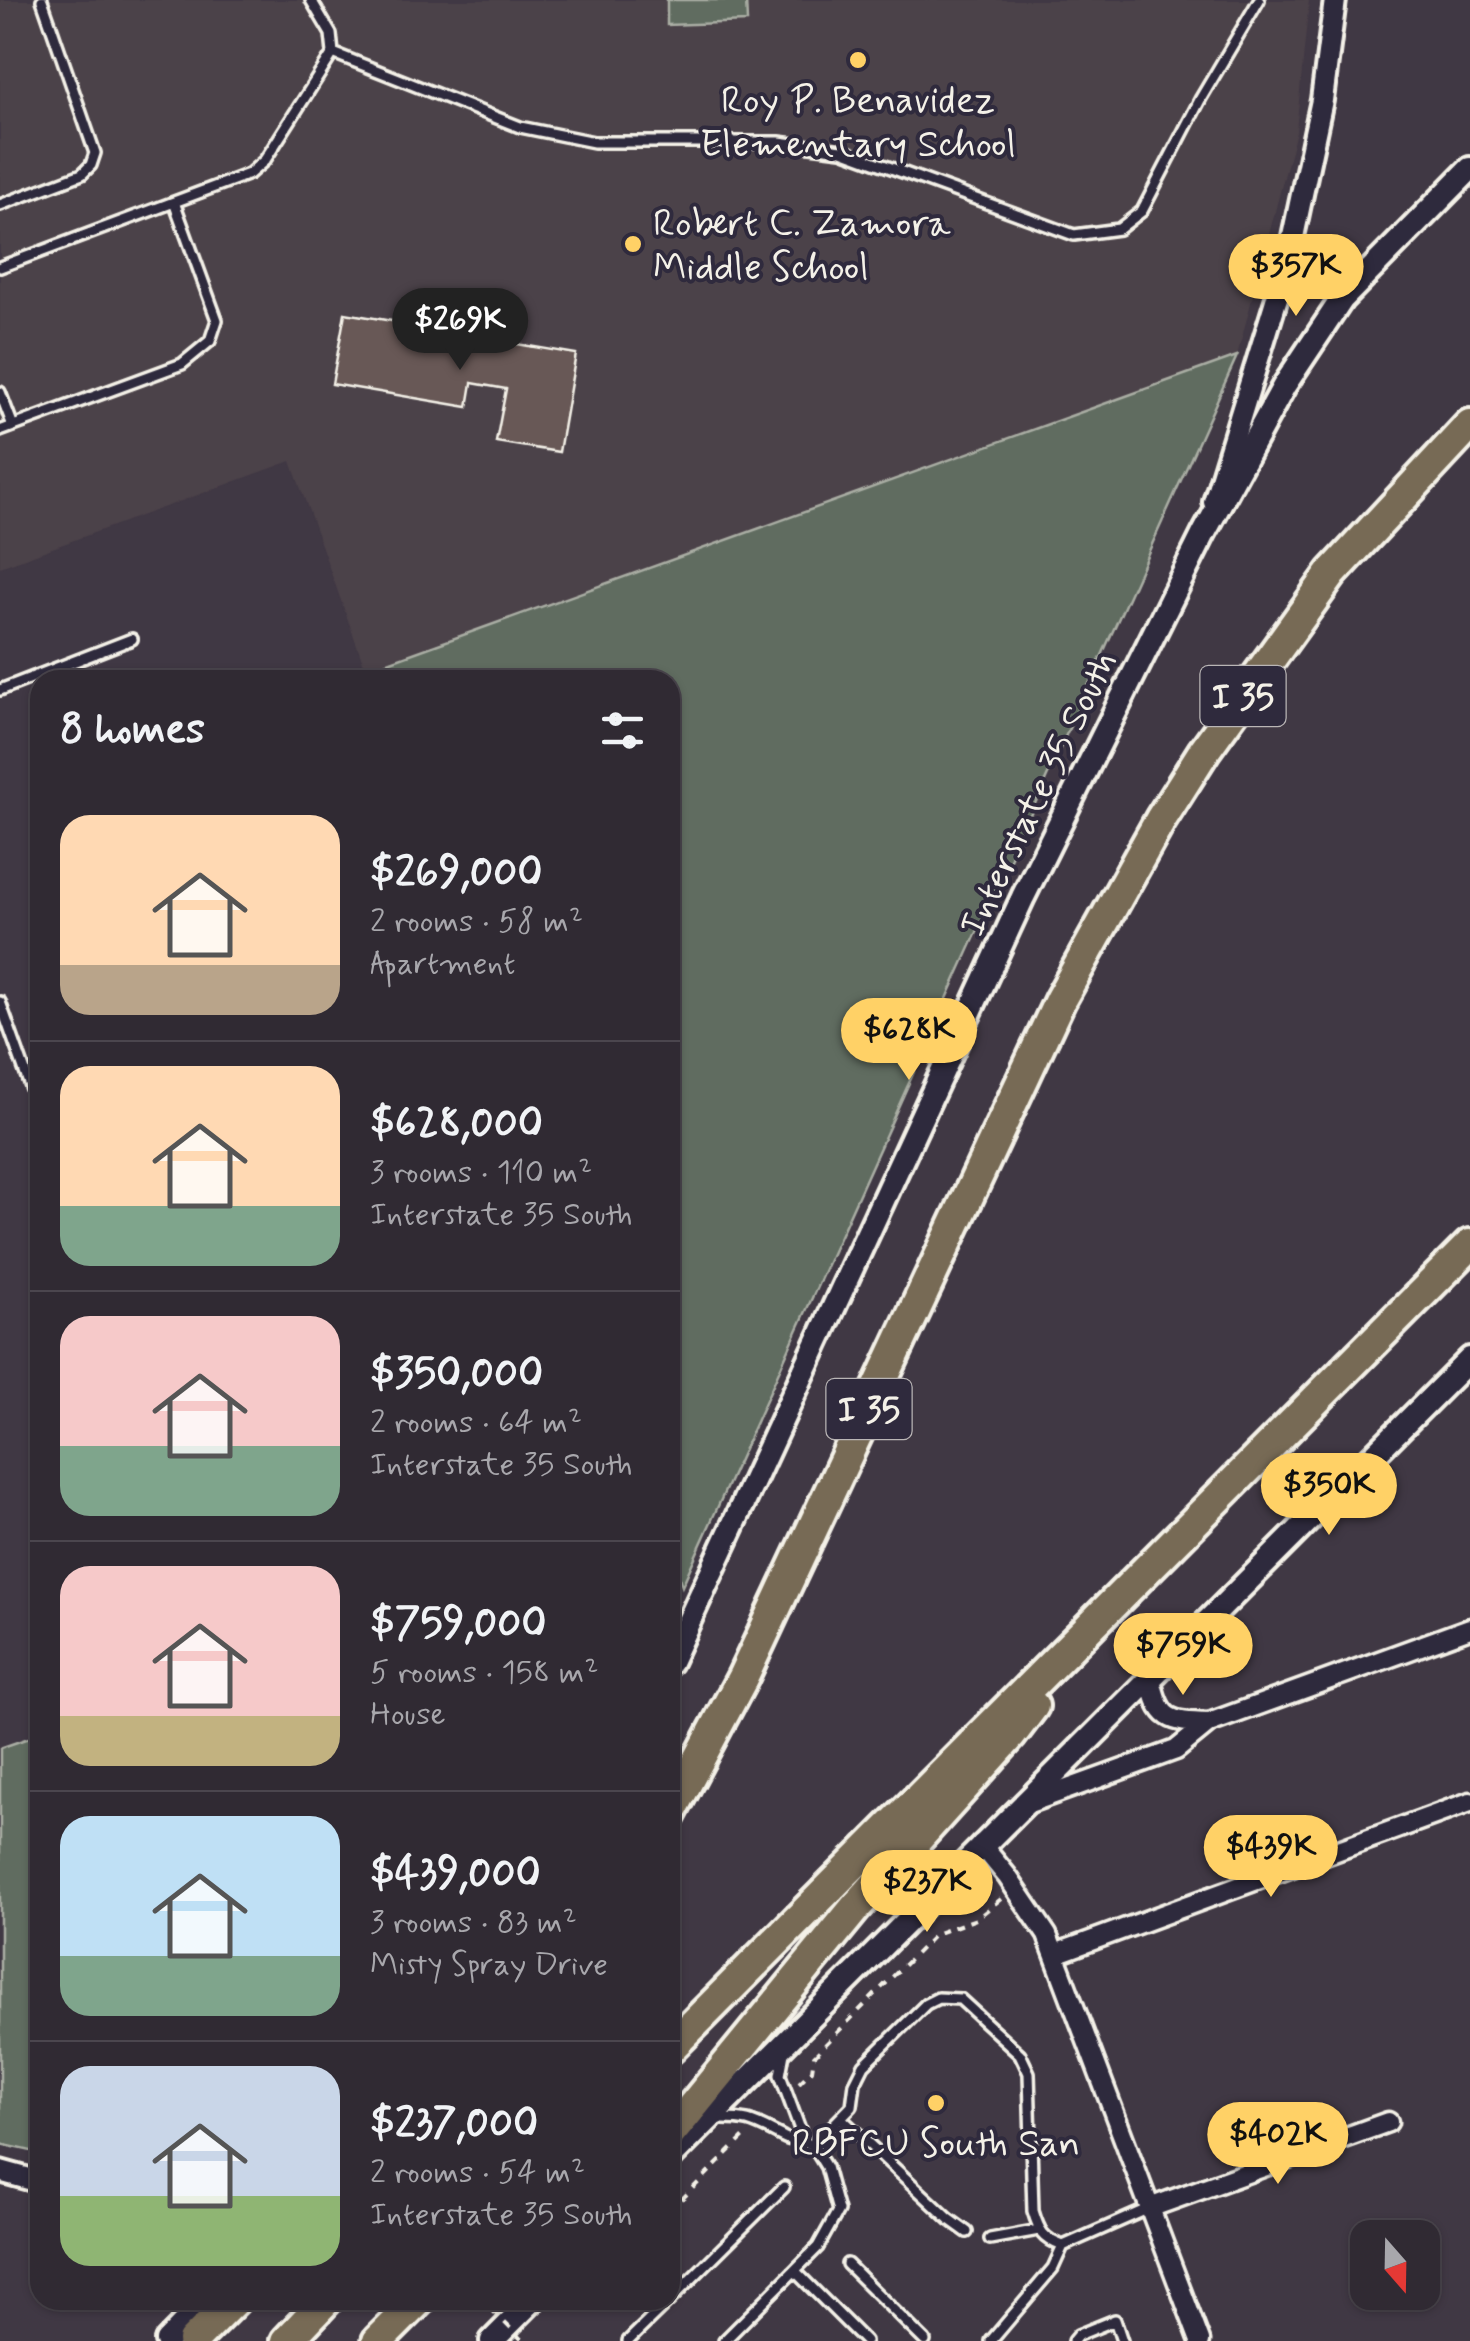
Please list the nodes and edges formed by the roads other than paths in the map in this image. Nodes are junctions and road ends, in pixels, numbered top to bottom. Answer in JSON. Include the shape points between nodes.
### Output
{"nodes":[{"id":1,"x":42,"y":0,"type":"edge"},
{"id":2,"x":311,"y":0,"type":"edge"},
{"id":3,"x":1259,"y":0,"type":"edge"},
{"id":4,"x":1335,"y":0,"type":"edge"},
{"id":5,"x":333,"y":53,"type":"junction"},
{"id":6,"x":1470,"y":169,"type":"edge"},
{"id":7,"x":1470,"y":187,"type":"edge"},
{"id":8,"x":1437,"y":200,"type":"junction"},
{"id":9,"x":174,"y":202,"type":"junction"},
{"id":10,"x":0,"y":206,"type":"edge"},
{"id":11,"x":0,"y":266,"type":"edge"},
{"id":12,"x":0,"y":392,"type":"edge"},
{"id":13,"x":1470,"y":425,"type":"edge"},
{"id":14,"x":12,"y":426,"type":"junction"},
{"id":15,"x":0,"y":430,"type":"edge"},
{"id":16,"x":1204,"y":533,"type":"junction"},
{"id":17,"x":132,"y":639,"type":"dead end"},
{"id":18,"x":52,"y":670,"type":"edge"},
{"id":19,"x":30,"y":678,"type":"edge"},
{"id":20,"x":0,"y":690,"type":"edge"},
{"id":21,"x":0,"y":1002,"type":"edge"},
{"id":22,"x":30,"y":1086,"type":"edge"},
{"id":23,"x":1470,"y":1245,"type":"edge"},
{"id":24,"x":1470,"y":1359,"type":"edge"},
{"id":25,"x":1100,"y":1616,"type":"junction"},
{"id":26,"x":1470,"y":1628,"type":"edge"},
{"id":27,"x":680,"y":1640,"type":"edge"},
{"id":28,"x":1151,"y":1679,"type":"junction"},
{"id":29,"x":1209,"y":1724,"type":"junction"},
{"id":30,"x":680,"y":1795,"type":"edge"},
{"id":31,"x":1470,"y":1802,"type":"edge"},
{"id":32,"x":1024,"y":1805,"type":"junction"},
{"id":33,"x":980,"y":1844,"type":"junction"},
{"id":34,"x":1055,"y":1954,"type":"junction"},
{"id":35,"x":680,"y":2038,"type":"edge"},
{"id":36,"x":786,"y":2040,"type":"junction"},
{"id":37,"x":841,"y":2118,"type":"junction"},
{"id":38,"x":707,"y":2119,"type":"junction"},
{"id":39,"x":680,"y":2122,"type":"edge"},
{"id":40,"x":1388,"y":2122,"type":"dead end"},
{"id":41,"x":809,"y":2143,"type":"junction"},
{"id":42,"x":680,"y":2147,"type":"edge"},
{"id":43,"x":0,"y":2171,"type":"edge"},
{"id":44,"x":30,"y":2179,"type":"edge"},
{"id":45,"x":784,"y":2187,"type":"dead end"},
{"id":46,"x":1152,"y":2206,"type":"junction"},
{"id":47,"x":1039,"y":2230,"type":"junction"},
{"id":48,"x":967,"y":2232,"type":"dead end"},
{"id":49,"x":990,"y":2239,"type":"dead end"},
{"id":50,"x":1063,"y":2246,"type":"junction"},
{"id":51,"x":847,"y":2264,"type":"dead end"},
{"id":52,"x":795,"y":2271,"type":"junction"},
{"id":53,"x":680,"y":2290,"type":"edge"},
{"id":54,"x":198,"y":2310,"type":"edge"},
{"id":55,"x":224,"y":2310,"type":"edge"},
{"id":56,"x":316,"y":2310,"type":"edge"},
{"id":57,"x":409,"y":2310,"type":"edge"},
{"id":58,"x":522,"y":2310,"type":"edge"},
{"id":59,"x":660,"y":2310,"type":"edge"},
{"id":60,"x":167,"y":2341,"type":"edge"},
{"id":61,"x":193,"y":2341,"type":"edge"},
{"id":62,"x":287,"y":2341,"type":"edge"},
{"id":63,"x":378,"y":2341,"type":"edge"},
{"id":64,"x":492,"y":2341,"type":"edge"},
{"id":65,"x":628,"y":2341,"type":"edge"},
{"id":66,"x":724,"y":2341,"type":"edge"},
{"id":67,"x":866,"y":2341,"type":"edge"},
{"id":68,"x":926,"y":2341,"type":"edge"},
{"id":69,"x":991,"y":2341,"type":"edge"},
{"id":70,"x":1073,"y":2341,"type":"edge"},
{"id":71,"x":1122,"y":2341,"type":"edge"},
{"id":72,"x":1200,"y":2341,"type":"edge"}],
"edges":[{"from":1,"to":10,"type":"lane","via":[[94,153],[82,174]]},
{"from":2,"to":5,"type":"lane","via":[[332,34]]},
{"from":3,"to":5,"type":"lane","via":[[1142,211],[1119,229],[1095,234],[1074,235],[842,150],[779,142],[594,142],[520,127]]},
{"from":4,"to":16,"type":"street","via":[[1322,100],[1287,265]]},
{"from":5,"to":9,"type":"lane","via":[[250,174]]},
{"from":6,"to":8,"type":"main road","name":"Interstate 35 South"},
{"from":7,"to":8,"type":"main road"},
{"from":8,"to":16,"type":"main road","name":"Interstate 35 South","via":[[1342,299],[1284,386]]},
{"from":9,"to":11,"type":"lane"},
{"from":9,"to":14,"type":"lane","via":[[217,320],[210,341],[182,364]]},
{"from":12,"to":14,"type":"lane"},
{"from":13,"to":30,"type":"highway","number":"I 35","via":[[1332,573],[1161,819],[1060,1000],[743,1677]]},
{"from":14,"to":15,"type":"lane"},
{"from":16,"to":27,"type":"main road","name":"Interstate 35 South","via":[[1023,898]]},
{"from":17,"to":18,"type":"lane"},
{"from":19,"to":20,"type":"lane"},
{"from":21,"to":22,"type":"lane"},
{"from":23,"to":25,"type":"highway"},
{"from":24,"to":28,"type":"main road"},
{"from":25,"to":35,"type":"highway"},
{"from":25,"to":39,"type":"highway","via":[[1011,1735],[797,1976]]},
{"from":26,"to":29,"type":"street"},
{"from":28,"to":29,"type":"street","via":[[1162,1712],[1177,1722]]},
{"from":28,"to":32,"type":"main road"},
{"from":29,"to":32,"type":"street","via":[[1176,1750]]},
{"from":31,"to":34,"type":"street"},
{"from":32,"to":33,"type":"main road"},
{"from":33,"to":34,"type":"street","via":[[1034,1913]]},
{"from":33,"to":36,"type":"main road"},
{"from":34,"to":46,"type":"street"},
{"from":36,"to":38,"type":"main road"},
{"from":36,"to":41,"type":"lane","via":[[780,2075]]},
{"from":37,"to":41,"type":"lane"},
{"from":37,"to":47,"type":"lane","via":[[852,2106],[864,2065],[926,2004],[960,1999],[1020,2054],[1029,2073]]},
{"from":37,"to":48,"type":"lane"},
{"from":38,"to":41,"type":"lane","via":[[740,2118]]},
{"from":38,"to":42,"type":"main road"},
{"from":40,"to":46,"type":"street"},
{"from":41,"to":52,"type":"lane","via":[[826,2167],[838,2211]]},
{"from":43,"to":44,"type":"street"},
{"from":45,"to":53,"type":"lane"},
{"from":46,"to":50,"type":"lane"},
{"from":46,"to":72,"type":"street"},
{"from":47,"to":49,"type":"lane"},
{"from":47,"to":50,"type":"lane"},
{"from":50,"to":69,"type":"lane","via":[[1053,2268]]},
{"from":51,"to":68,"type":"lane"},
{"from":52,"to":66,"type":"lane"},
{"from":52,"to":67,"type":"lane"},
{"from":54,"to":60,"type":"main road"},
{"from":55,"to":61,"type":"highway"},
{"from":56,"to":62,"type":"highway"},
{"from":57,"to":63,"type":"highway"},
{"from":58,"to":64,"type":"main road"},
{"from":59,"to":65,"type":"lane"},
{"from":70,"to":71,"type":"lane","via":[[1114,2320]]}]}
